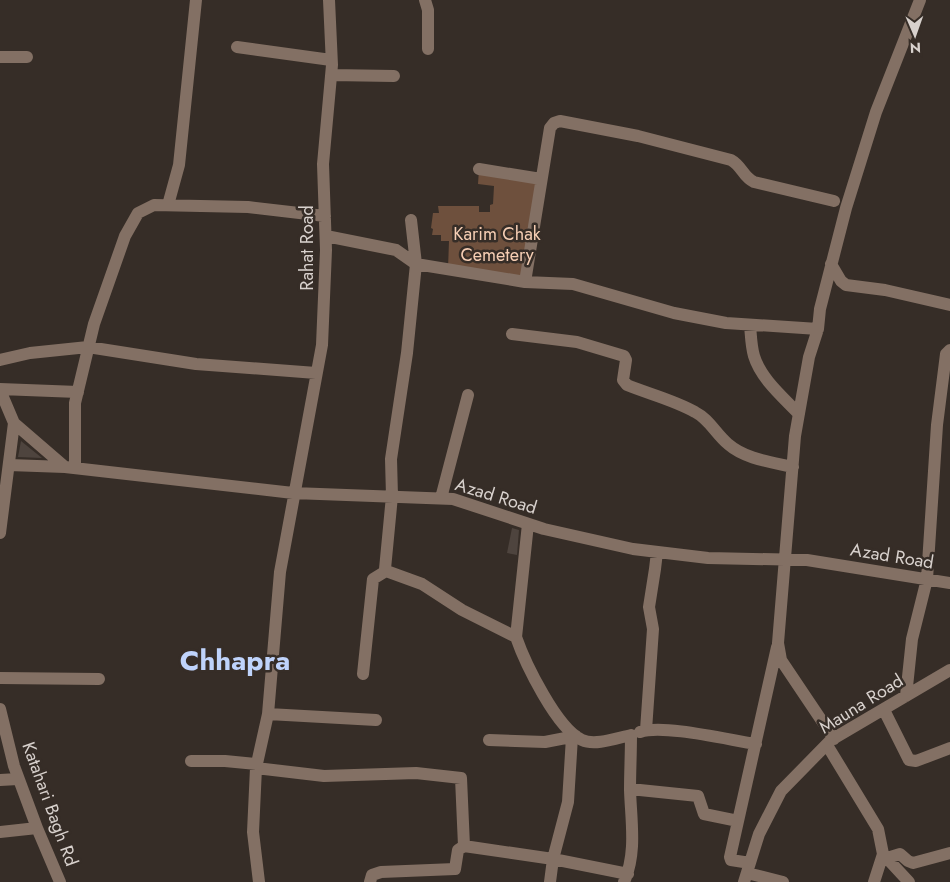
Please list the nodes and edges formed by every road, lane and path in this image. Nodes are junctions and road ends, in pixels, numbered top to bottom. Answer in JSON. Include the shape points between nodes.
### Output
{"nodes":[{"id":1,"x":196,"y":0,"type":"edge"},
{"id":2,"x":329,"y":0,"type":"edge"},
{"id":3,"x":425,"y":0,"type":"edge"},
{"id":4,"x":920,"y":0,"type":"edge"},
{"id":5,"x":237,"y":47,"type":"dead end"},
{"id":6,"x":428,"y":50,"type":"dead end"},
{"id":7,"x":0,"y":57,"type":"edge"},
{"id":8,"x":27,"y":57,"type":"dead end"},
{"id":9,"x":331,"y":60,"type":"junction"},
{"id":10,"x":331,"y":75,"type":"junction"},
{"id":11,"x":394,"y":76,"type":"dead end"},
{"id":12,"x":480,"y":169,"type":"dead end"},
{"id":13,"x":541,"y":179,"type":"junction"},
{"id":14,"x":834,"y":202,"type":"dead end"},
{"id":15,"x":168,"y":205,"type":"junction"},
{"id":16,"x":325,"y":216,"type":"junction"},
{"id":17,"x":411,"y":220,"type":"dead end"},
{"id":18,"x":326,"y":236,"type":"junction"},
{"id":19,"x":416,"y":264,"type":"junction"},
{"id":20,"x":831,"y":264,"type":"junction"},
{"id":21,"x":525,"y":282,"type":"junction"},
{"id":22,"x":950,"y":305,"type":"edge"},
{"id":23,"x":750,"y":325,"type":"junction"},
{"id":24,"x":818,"y":329,"type":"junction"},
{"id":25,"x":512,"y":334,"type":"dead end"},
{"id":26,"x":88,"y":347,"type":"junction"},
{"id":27,"x":950,"y":350,"type":"edge"},
{"id":28,"x":0,"y":360,"type":"edge"},
{"id":29,"x":316,"y":373,"type":"junction"},
{"id":30,"x":0,"y":390,"type":"edge"},
{"id":31,"x":78,"y":392,"type":"junction"},
{"id":32,"x":468,"y":395,"type":"dead end"},
{"id":33,"x":799,"y":414,"type":"junction"},
{"id":34,"x":14,"y":423,"type":"junction"},
{"id":35,"x":9,"y":466,"type":"junction"},
{"id":36,"x":793,"y":467,"type":"junction"},
{"id":37,"x":70,"y":468,"type":"junction"},
{"id":38,"x":294,"y":493,"type":"junction"},
{"id":39,"x":392,"y":496,"type":"junction"},
{"id":40,"x":442,"y":498,"type":"junction"},
{"id":41,"x":528,"y":524,"type":"junction"},
{"id":42,"x":0,"y":529,"type":"edge"},
{"id":43,"x":0,"y":533,"type":"edge"},
{"id":44,"x":657,"y":552,"type":"junction"},
{"id":45,"x":786,"y":558,"type":"junction"},
{"id":46,"x":386,"y":571,"type":"junction"},
{"id":47,"x":927,"y":579,"type":"junction"},
{"id":48,"x":950,"y":583,"type":"edge"},
{"id":49,"x":516,"y":637,"type":"junction"},
{"id":50,"x":778,"y":643,"type":"junction"},
{"id":51,"x":950,"y":670,"type":"edge"},
{"id":52,"x":363,"y":674,"type":"dead end"},
{"id":53,"x":0,"y":678,"type":"edge"},
{"id":54,"x":99,"y":679,"type":"dead end"},
{"id":55,"x":906,"y":696,"type":"junction"},
{"id":56,"x":0,"y":709,"type":"edge"},
{"id":57,"x":884,"y":710,"type":"junction"},
{"id":58,"x":268,"y":714,"type":"junction"},
{"id":59,"x":376,"y":720,"type":"dead end"},
{"id":60,"x":646,"y":730,"type":"junction"},
{"id":61,"x":574,"y":736,"type":"junction"},
{"id":62,"x":631,"y":736,"type":"junction"},
{"id":63,"x":489,"y":740,"type":"dead end"},
{"id":64,"x":830,"y":742,"type":"junction"},
{"id":65,"x":756,"y":744,"type":"junction"},
{"id":66,"x":950,"y":748,"type":"edge"},
{"id":67,"x":5,"y":752,"type":"edge"},
{"id":68,"x":192,"y":761,"type":"dead end"},
{"id":69,"x":257,"y":766,"type":"junction"},
{"id":70,"x":18,"y":779,"type":"junction"},
{"id":71,"x":0,"y":780,"type":"edge"},
{"id":72,"x":630,"y":789,"type":"junction"},
{"id":73,"x":738,"y":821,"type":"junction"},
{"id":74,"x":37,"y":828,"type":"junction"},
{"id":75,"x":0,"y":832,"type":"edge"},
{"id":76,"x":464,"y":846,"type":"junction"},
{"id":77,"x":950,"y":853,"type":"edge"},
{"id":78,"x":885,"y":856,"type":"junction"},
{"id":79,"x":553,"y":859,"type":"junction"},
{"id":80,"x":747,"y":873,"type":"edge"},
{"id":81,"x":626,"y":878,"type":"edge"},
{"id":82,"x":60,"y":882,"type":"edge"},
{"id":83,"x":259,"y":882,"type":"edge"},
{"id":84,"x":370,"y":882,"type":"edge"},
{"id":85,"x":550,"y":882,"type":"edge"},
{"id":86,"x":783,"y":882,"type":"edge"},
{"id":87,"x":874,"y":882,"type":"edge"},
{"id":88,"x":909,"y":882,"type":"edge"}],
"edges":[{"from":1,"to":15,"type":"street","via":[[179,165]]},
{"from":2,"to":9,"type":"street","name":"Rahat Road"},
{"from":3,"to":6,"type":"street"},
{"from":4,"to":20,"type":"street","via":[[876,112]]},
{"from":5,"to":9,"type":"street"},
{"from":7,"to":8,"type":"street"},
{"from":9,"to":10,"type":"street","name":"Rahat Road"},
{"from":10,"to":11,"type":"street"},
{"from":10,"to":16,"type":"street","name":"Rahat Road","via":[[323,164]]},
{"from":12,"to":13,"type":"street"},
{"from":13,"to":14,"type":"street","via":[[550,128],[560,121],[638,136],[731,160],[754,182]]},
{"from":13,"to":21,"type":"street"},
{"from":15,"to":16,"type":"street","via":[[248,207]]},
{"from":15,"to":26,"type":"street","via":[[154,205],[138,213],[125,236]]},
{"from":16,"to":18,"type":"street","name":"Rahat Road"},
{"from":17,"to":19,"type":"street"},
{"from":18,"to":19,"type":"street","via":[[396,250]]},
{"from":18,"to":29,"type":"street","name":"Rahat Road","via":[[322,345]]},
{"from":19,"to":21,"type":"street"},
{"from":19,"to":39,"type":"street","via":[[391,459]]},
{"from":20,"to":22,"type":"street","via":[[846,285]]},
{"from":20,"to":24,"type":"street"},
{"from":21,"to":23,"type":"street","via":[[573,284],[674,313]]},
{"from":23,"to":24,"type":"street"},
{"from":23,"to":33,"type":"street","via":[[759,368]]},
{"from":24,"to":33,"type":"street","via":[[808,357]]},
{"from":25,"to":36,"type":"street","via":[[577,342],[624,356],[623,380],[627,385],[696,412],[726,443],[744,454]]},
{"from":26,"to":28,"type":"street","via":[[30,353]]},
{"from":26,"to":29,"type":"street","via":[[196,364]]},
{"from":26,"to":31,"type":"street"},
{"from":27,"to":47,"type":"street","via":[[946,354],[936,425]]},
{"from":29,"to":38,"type":"street","name":"Rahat Road"},
{"from":30,"to":31,"type":"street"},
{"from":30,"to":34,"type":"street"},
{"from":31,"to":37,"type":"street"},
{"from":32,"to":40,"type":"street"},
{"from":33,"to":36,"type":"street"},
{"from":34,"to":35,"type":"street"},
{"from":34,"to":37,"type":"street"},
{"from":35,"to":37,"type":"street","name":"Azad Road"},
{"from":35,"to":42,"type":"street"},
{"from":36,"to":45,"type":"street"},
{"from":37,"to":38,"type":"street","name":"Azad Road"},
{"from":38,"to":39,"type":"street","name":"Azad Road"},
{"from":38,"to":58,"type":"street","name":"Rahat Road","via":[[280,572]]},
{"from":39,"to":40,"type":"street","name":"Azad Road"},
{"from":39,"to":46,"type":"street"},
{"from":40,"to":41,"type":"street","name":"Azad Road","via":[[454,499]]},
{"from":41,"to":44,"type":"street","name":"Azad Road"},
{"from":41,"to":49,"type":"street"},
{"from":42,"to":43,"type":"street"},
{"from":44,"to":45,"type":"street","name":"Azad Road","via":[[708,558]]},
{"from":44,"to":60,"type":"street","via":[[649,607],[653,629]]},
{"from":45,"to":47,"type":"street","name":"Azad Road"},
{"from":45,"to":50,"type":"street"},
{"from":46,"to":49,"type":"street","via":[[422,584],[462,610]]},
{"from":46,"to":52,"type":"street","via":[[373,579]]},
{"from":47,"to":48,"type":"street","name":"Azad Road"},
{"from":47,"to":55,"type":"street","via":[[912,639]]},
{"from":49,"to":61,"type":"street","via":[[536,683]]},
{"from":50,"to":64,"type":"street","via":[[781,660]]},
{"from":50,"to":65,"type":"street"},
{"from":51,"to":55,"type":"street","name":"Mauna Road"},
{"from":53,"to":54,"type":"street"},
{"from":55,"to":57,"type":"street","name":"Mauna Road"},
{"from":56,"to":67,"type":"street","name":"Katahari Bagh Rd"},
{"from":57,"to":64,"type":"street","name":"Mauna Road"},
{"from":57,"to":66,"type":"street","via":[[909,760],[916,761]]},
{"from":58,"to":59,"type":"street"},
{"from":58,"to":69,"type":"street","name":"Rahat Road"},
{"from":60,"to":62,"type":"street"},
{"from":60,"to":65,"type":"street","via":[[675,731]]},
{"from":61,"to":62,"type":"street","via":[[590,742]]},
{"from":61,"to":63,"type":"street","via":[[545,742]]},
{"from":61,"to":79,"type":"street","via":[[568,802]]},
{"from":62,"to":72,"type":"street"},
{"from":64,"to":78,"type":"street","via":[[878,829]]},
{"from":64,"to":80,"type":"street","name":"Mauna Road","via":[[781,791],[759,834]]},
{"from":65,"to":73,"type":"street"},
{"from":67,"to":70,"type":"street","name":"Katahari Bagh Rd"},
{"from":68,"to":69,"type":"street"},
{"from":69,"to":76,"type":"street","via":[[324,776],[416,773],[461,778]]},
{"from":69,"to":83,"type":"street","name":"Rahat Road","via":[[253,832]]},
{"from":70,"to":71,"type":"street"},
{"from":70,"to":74,"type":"street","name":"Katahari Bagh Rd"},
{"from":72,"to":73,"type":"street","via":[[698,796],[704,814]]},
{"from":72,"to":81,"type":"street","via":[[632,850]]},
{"from":73,"to":80,"type":"street","via":[[730,859]]},
{"from":74,"to":75,"type":"street"},
{"from":74,"to":82,"type":"street","name":"Katahari Bagh Rd"},
{"from":76,"to":79,"type":"street"},
{"from":76,"to":84,"type":"street","via":[[458,850],[455,869],[377,872]]},
{"from":77,"to":78,"type":"street","via":[[913,863],[900,854]]},
{"from":78,"to":87,"type":"street"},
{"from":78,"to":88,"type":"street"},
{"from":79,"to":81,"type":"street"},
{"from":79,"to":85,"type":"street"},
{"from":80,"to":86,"type":"street"}]}
